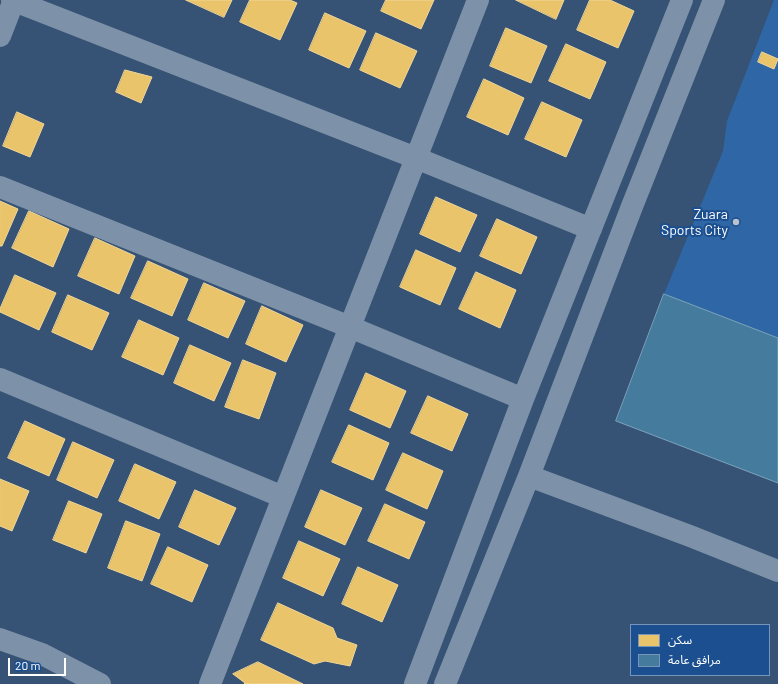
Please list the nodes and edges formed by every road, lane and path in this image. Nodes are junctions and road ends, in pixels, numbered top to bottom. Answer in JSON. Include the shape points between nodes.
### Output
{"nodes":[{"id":1,"x":14,"y":0,"type":"edge"},
{"id":2,"x":478,"y":0,"type":"edge"},
{"id":3,"x":682,"y":0,"type":"edge"},
{"id":4,"x":714,"y":0,"type":"edge"},
{"id":5,"x":0,"y":36,"type":"edge"},
{"id":6,"x":416,"y":158,"type":"junction"},
{"id":7,"x":0,"y":187,"type":"edge"},
{"id":8,"x":591,"y":229,"type":"junction"},
{"id":9,"x":350,"y":327,"type":"junction"},
{"id":10,"x":0,"y":379,"type":"edge"},
{"id":11,"x":523,"y":399,"type":"junction"},
{"id":12,"x":529,"y":476,"type":"junction"},
{"id":13,"x":283,"y":497,"type":"junction"},
{"id":14,"x":778,"y":572,"type":"edge"},
{"id":15,"x":0,"y":639,"type":"edge"},
{"id":16,"x":100,"y":684,"type":"edge"},
{"id":17,"x":210,"y":684,"type":"edge"},
{"id":18,"x":415,"y":684,"type":"edge"},
{"id":19,"x":445,"y":684,"type":"edge"}],
"edges":[{"from":1,"to":5,"type":"street"},
{"from":1,"to":6,"type":"street"},
{"from":2,"to":6,"type":"street"},
{"from":3,"to":8,"type":"street"},
{"from":4,"to":12,"type":"street"},
{"from":6,"to":8,"type":"street"},
{"from":6,"to":9,"type":"street"},
{"from":7,"to":9,"type":"street"},
{"from":8,"to":11,"type":"street"},
{"from":9,"to":11,"type":"street"},
{"from":9,"to":13,"type":"street"},
{"from":10,"to":13,"type":"street"},
{"from":11,"to":18,"type":"street"},
{"from":12,"to":14,"type":"street"},
{"from":12,"to":19,"type":"street"},
{"from":13,"to":17,"type":"street"},
{"from":15,"to":16,"type":"street","via":[[42,654]]}]}
